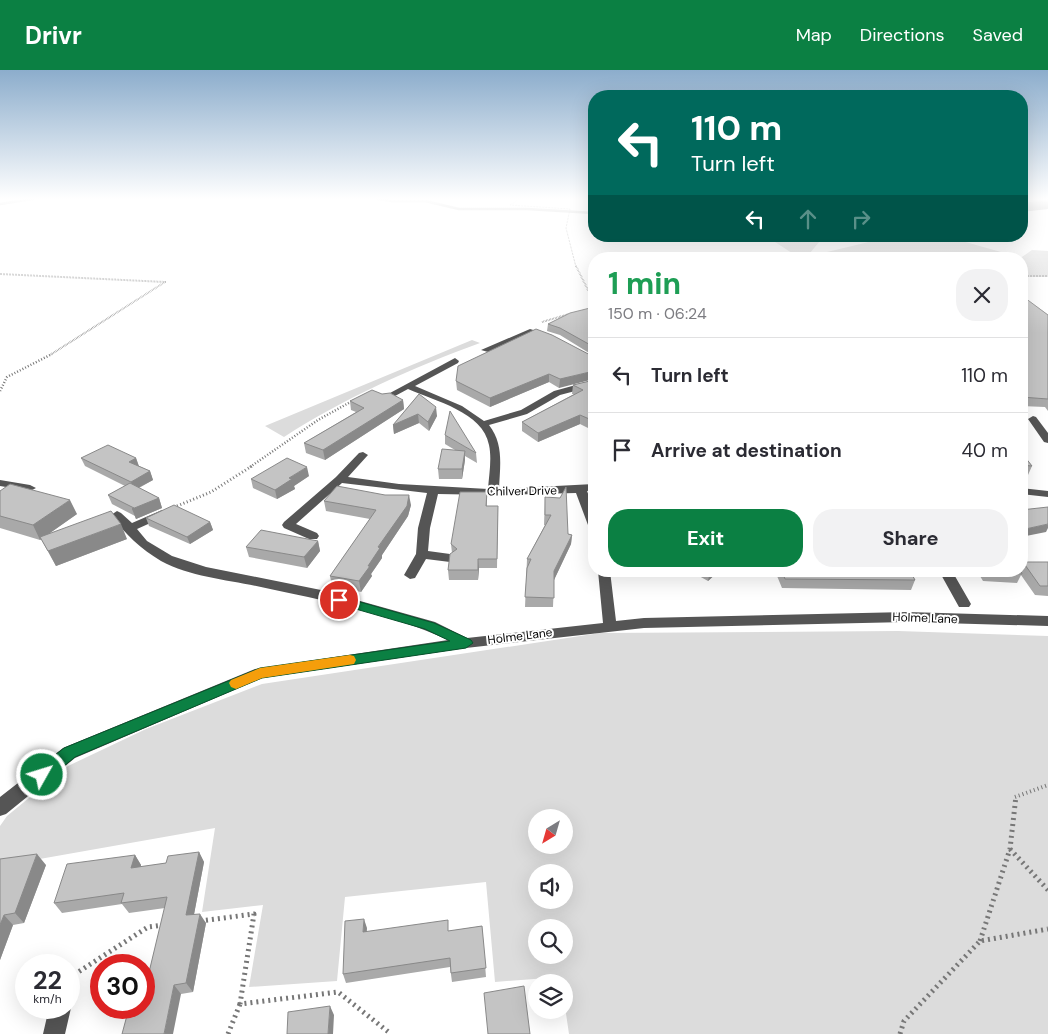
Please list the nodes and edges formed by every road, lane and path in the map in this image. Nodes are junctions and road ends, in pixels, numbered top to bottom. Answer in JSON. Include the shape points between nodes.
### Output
{"nodes":[{"id":1,"x":570,"y":243,"type":"edge"},
{"id":2,"x":0,"y":274,"type":"edge"},
{"id":3,"x":1028,"y":276,"type":"edge"},
{"id":4,"x":1048,"y":276,"type":"edge"},
{"id":5,"x":588,"y":291,"type":"edge"},
{"id":6,"x":556,"y":339,"type":"edge"},
{"id":7,"x":485,"y":350,"type":"dead end"},
{"id":8,"x":455,"y":361,"type":"dead end"},
{"id":9,"x":588,"y":385,"type":"edge"},
{"id":10,"x":408,"y":386,"type":"junction"},
{"id":11,"x":0,"y":391,"type":"edge"},
{"id":12,"x":395,"y":393,"type":"edge"},
{"id":13,"x":1033,"y":419,"type":"dead end"},
{"id":14,"x":483,"y":424,"type":"junction"},
{"id":15,"x":1048,"y":440,"type":"edge"},
{"id":16,"x":363,"y":455,"type":"dead end"},
{"id":17,"x":340,"y":479,"type":"junction"},
{"id":18,"x":0,"y":483,"type":"edge"},
{"id":19,"x":30,"y":488,"type":"edge"},
{"id":20,"x":588,"y":488,"type":"edge"},
{"id":21,"x":580,"y":489,"type":"junction"},
{"id":22,"x":434,"y":491,"type":"junction"},
{"id":23,"x":493,"y":492,"type":"junction"},
{"id":24,"x":1028,"y":492,"type":"edge"},
{"id":25,"x":1048,"y":494,"type":"edge"},
{"id":26,"x":177,"y":506,"type":"edge"},
{"id":27,"x":588,"y":510,"type":"edge"},
{"id":28,"x":117,"y":515,"type":"edge"},
{"id":29,"x":130,"y":528,"type":"junction"},
{"id":30,"x":313,"y":536,"type":"dead end"},
{"id":31,"x":422,"y":554,"type":"junction"},
{"id":32,"x":450,"y":558,"type":"edge"},
{"id":33,"x":410,"y":575,"type":"dead end"},
{"id":34,"x":605,"y":577,"type":"edge"},
{"id":35,"x":948,"y":577,"type":"edge"},
{"id":36,"x":964,"y":604,"type":"dead end"},
{"id":37,"x":1048,"y":621,"type":"edge"},
{"id":38,"x":610,"y":626,"type":"junction"},
{"id":39,"x":466,"y":643,"type":"junction"},
{"id":40,"x":1048,"y":785,"type":"edge"},
{"id":41,"x":0,"y":808,"type":"edge"},
{"id":42,"x":1010,"y":848,"type":"junction"},
{"id":43,"x":1048,"y":890,"type":"edge"},
{"id":44,"x":196,"y":921,"type":"edge"},
{"id":45,"x":168,"y":925,"type":"edge"},
{"id":46,"x":1048,"y":929,"type":"edge"},
{"id":47,"x":980,"y":942,"type":"junction"},
{"id":48,"x":80,"y":971,"type":"edge"},
{"id":49,"x":240,"y":1004,"type":"junction"},
{"id":50,"x":57,"y":1019,"type":"edge"},
{"id":51,"x":54,"y":1034,"type":"edge"},
{"id":52,"x":228,"y":1034,"type":"edge"},
{"id":53,"x":391,"y":1034,"type":"edge"},
{"id":54,"x":900,"y":1034,"type":"edge"}],
"edges":[{"from":1,"to":5,"type":"path","via":[[577,270]]},
{"from":2,"to":11,"type":"path","via":[[166,282],[67,346],[7,377]]},
{"from":3,"to":4,"type":"path"},
{"from":6,"to":7,"type":"street","via":[[533,331]]},
{"from":8,"to":10,"type":"street"},
{"from":9,"to":14,"type":"street","via":[[557,393],[524,412]]},
{"from":10,"to":12,"type":"street"},
{"from":10,"to":14,"type":"street","via":[[466,412]]},
{"from":13,"to":15,"type":"street"},
{"from":14,"to":23,"type":"street","via":[[494,444]]},
{"from":16,"to":17,"type":"street"},
{"from":17,"to":22,"type":"street","name":"Chilver Drive"},
{"from":17,"to":30,"type":"street","via":[[288,525]]},
{"from":18,"to":19,"type":"street"},
{"from":20,"to":21,"type":"street","name":"Chilver Drive"},
{"from":21,"to":23,"type":"street","name":"Chilver Drive"},
{"from":21,"to":27,"type":"street"},
{"from":22,"to":23,"type":"street","name":"Chilver Drive"},
{"from":22,"to":31,"type":"street","via":[[424,528]]},
{"from":24,"to":25,"type":"street"},
{"from":26,"to":29,"type":"street"},
{"from":28,"to":29,"type":"street"},
{"from":29,"to":39,"type":"street","via":[[142,544],[168,559],[204,571],[321,595],[430,626]]},
{"from":31,"to":32,"type":"street"},
{"from":31,"to":33,"type":"street"},
{"from":34,"to":38,"type":"street"},
{"from":35,"to":36,"type":"street"},
{"from":37,"to":38,"type":"street","name":"Holme Lane","via":[[907,617]]},
{"from":38,"to":39,"type":"street","name":"Holme Lane"},
{"from":39,"to":41,"type":"street","name":"Holme Lane","via":[[260,673],[69,752]]},
{"from":40,"to":42,"type":"path","via":[[1015,796]]},
{"from":42,"to":43,"type":"path"},
{"from":42,"to":47,"type":"path"},
{"from":44,"to":49,"type":"path","via":[[254,914]]},
{"from":45,"to":48,"type":"path","via":[[148,927]]},
{"from":46,"to":47,"type":"path"},
{"from":47,"to":54,"type":"path","via":[[904,1021]]},
{"from":49,"to":52,"type":"path"},
{"from":49,"to":53,"type":"path","via":[[338,992]]},
{"from":50,"to":51,"type":"street"}]}
